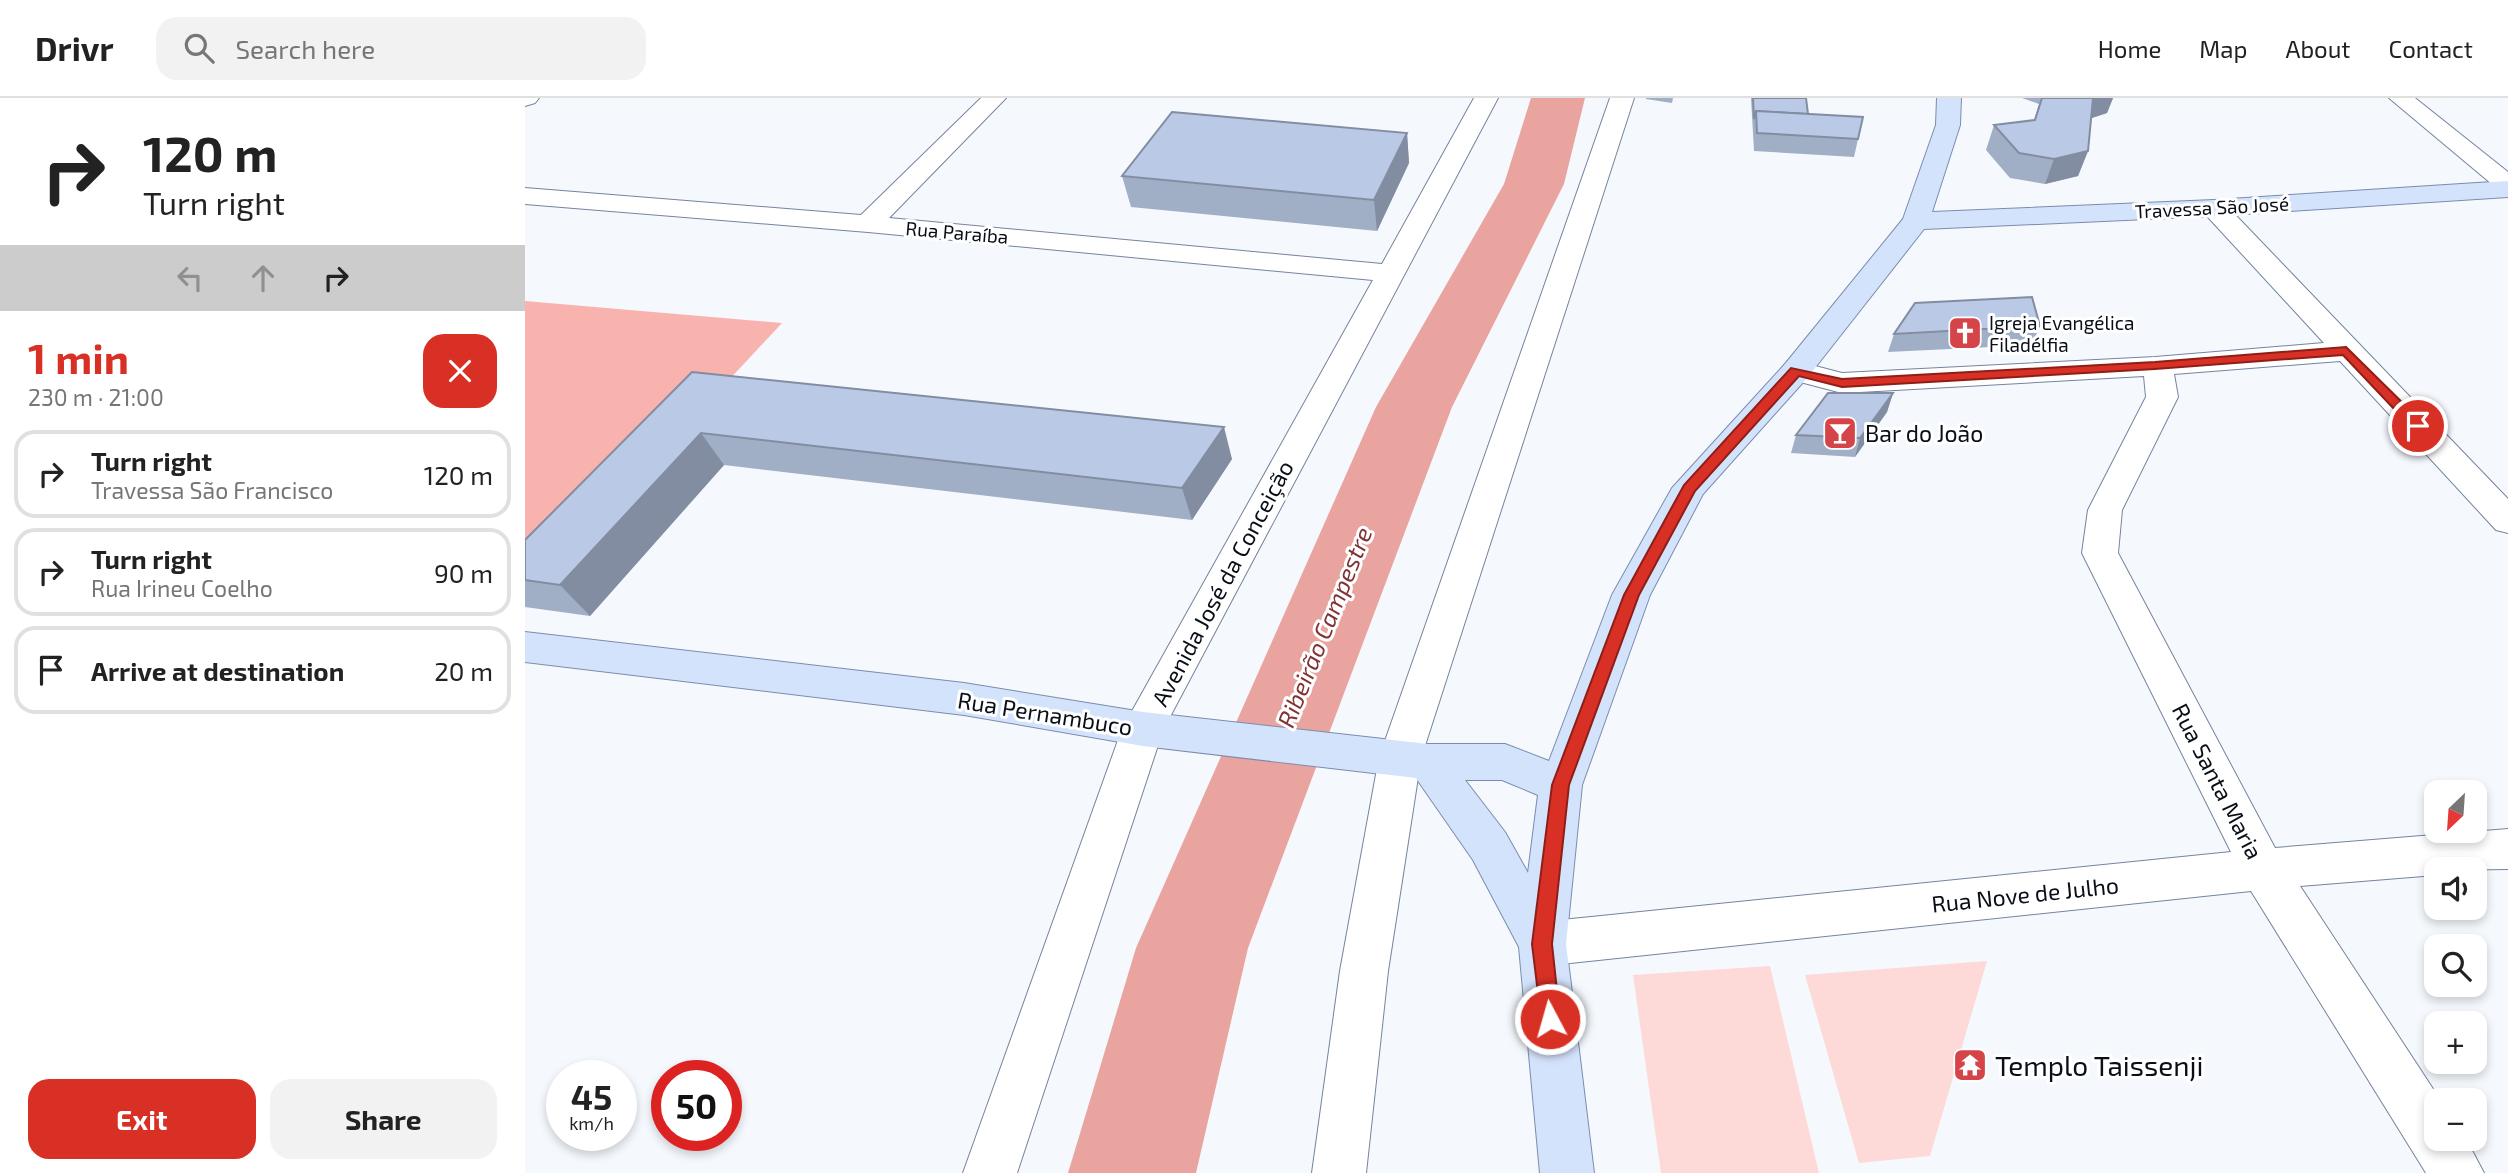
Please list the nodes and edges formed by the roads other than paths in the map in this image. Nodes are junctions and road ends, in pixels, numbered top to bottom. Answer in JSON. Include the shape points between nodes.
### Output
{"nodes":[{"id":1,"x":994,"y":98,"type":"edge"},
{"id":2,"x":1486,"y":98,"type":"edge"},
{"id":3,"x":1622,"y":98,"type":"edge"},
{"id":4,"x":1949,"y":98,"type":"edge"},
{"id":5,"x":2400,"y":98,"type":"edge"},
{"id":6,"x":2508,"y":187,"type":"edge"},
{"id":7,"x":525,"y":196,"type":"edge"},
{"id":8,"x":2214,"y":208,"type":"junction"},
{"id":9,"x":1916,"y":222,"type":"junction"},
{"id":10,"x":868,"y":224,"type":"junction"},
{"id":11,"x":1388,"y":273,"type":"junction"},
{"id":12,"x":2346,"y":351,"type":"junction"},
{"id":13,"x":2155,"y":366,"type":"junction"},
{"id":14,"x":1796,"y":371,"type":"junction"},
{"id":15,"x":2508,"y":521,"type":"edge"},
{"id":16,"x":525,"y":647,"type":"edge"},
{"id":17,"x":1156,"y":730,"type":"junction"},
{"id":18,"x":1414,"y":760,"type":"junction"},
{"id":19,"x":1561,"y":785,"type":"junction"},
{"id":20,"x":2508,"y":849,"type":"edge"},
{"id":21,"x":2263,"y":869,"type":"junction"},
{"id":22,"x":1542,"y":944,"type":"junction"},
{"id":23,"x":990,"y":1173,"type":"edge"},
{"id":24,"x":1339,"y":1173,"type":"edge"},
{"id":25,"x":1567,"y":1173,"type":"edge"},
{"id":26,"x":2457,"y":1173,"type":"edge"}],
"edges":[{"from":1,"to":10,"type":"street"},
{"from":2,"to":11,"type":"street","name":"Avenida José da Conceição"},
{"from":3,"to":18,"type":"street"},
{"from":4,"to":9,"type":"main road","via":[[1948,125]]},
{"from":5,"to":6,"type":"street"},
{"from":6,"to":8,"type":"main road","name":"Travessa São José"},
{"from":7,"to":10,"type":"street","name":"Rua Paraíba"},
{"from":8,"to":9,"type":"main road","name":"Travessa São José"},
{"from":8,"to":12,"type":"street"},
{"from":9,"to":14,"type":"main road"},
{"from":10,"to":11,"type":"street","name":"Rua Paraíba"},
{"from":11,"to":17,"type":"street","name":"Avenida José da Conceição"},
{"from":12,"to":13,"type":"street"},
{"from":12,"to":15,"type":"street"},
{"from":13,"to":14,"type":"street","via":[[1842,383]]},
{"from":13,"to":21,"type":"street","name":"Rua Santa Maria","via":[[2162,397],[2105,510],[2100,553]]},
{"from":14,"to":19,"type":"main road","via":[[1689,488],[1631,595]]},
{"from":16,"to":17,"type":"main road","name":"Rua Pernambuco","via":[[964,699]]},
{"from":17,"to":18,"type":"main road","name":"Rua Pernambuco"},
{"from":17,"to":23,"type":"street","name":"Avenida José da Conceição"},
{"from":18,"to":19,"type":"main road","name":"Rua Pernambuco","via":[[1505,762]]},
{"from":18,"to":22,"type":"main road","via":[[1489,846]]},
{"from":18,"to":24,"type":"street","via":[[1364,971]]},
{"from":19,"to":22,"type":"main road"},
{"from":20,"to":21,"type":"street","name":"Rua Nove de Julho"},
{"from":21,"to":22,"type":"street","name":"Rua Nove de Julho"},
{"from":21,"to":26,"type":"street","name":"Rua Santa Maria"},
{"from":22,"to":25,"type":"main road"}]}
